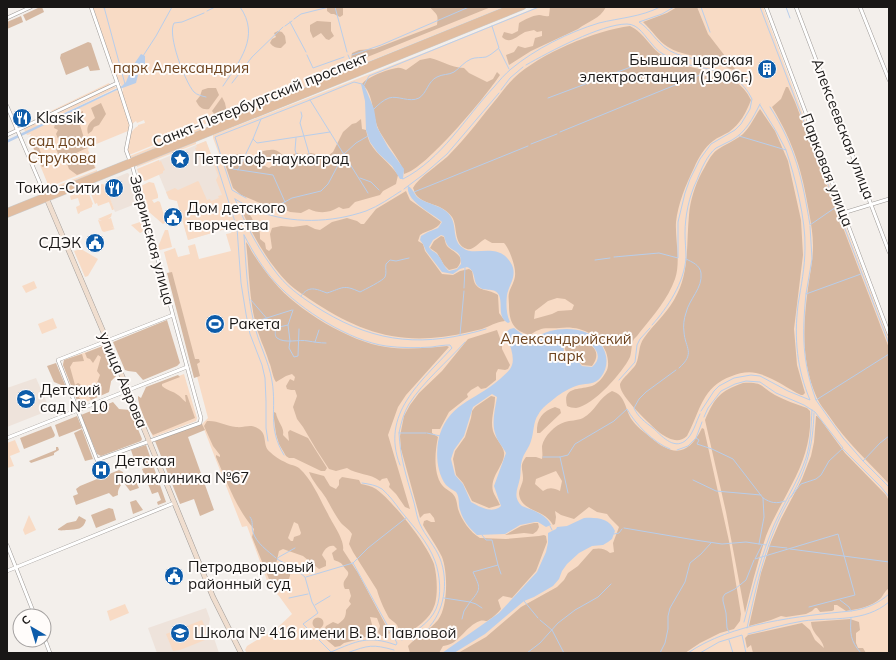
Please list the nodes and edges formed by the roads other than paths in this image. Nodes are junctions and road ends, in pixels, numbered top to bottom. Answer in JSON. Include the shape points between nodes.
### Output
{"nodes":[{"id":1,"x":31,"y":7,"type":"edge"},
{"id":2,"x":91,"y":7,"type":"edge"},
{"id":3,"x":512,"y":7,"type":"edge"},
{"id":4,"x":523,"y":7,"type":"edge"},
{"id":5,"x":766,"y":7,"type":"edge"},
{"id":6,"x":796,"y":7,"type":"edge"},
{"id":7,"x":860,"y":7,"type":"edge"},
{"id":8,"x":7,"y":18,"type":"edge"},
{"id":9,"x":889,"y":80,"type":"edge"},
{"id":10,"x":117,"y":84,"type":"junction"},
{"id":11,"x":7,"y":106,"type":"edge"},
{"id":12,"x":18,"y":131,"type":"junction"},
{"id":13,"x":7,"y":135,"type":"edge"},
{"id":14,"x":131,"y":163,"type":"junction"},
{"id":15,"x":46,"y":197,"type":"junction"},
{"id":16,"x":889,"y":199,"type":"edge"},
{"id":17,"x":871,"y":204,"type":"junction"},
{"id":18,"x":7,"y":211,"type":"edge"},
{"id":19,"x":843,"y":213,"type":"junction"},
{"id":20,"x":7,"y":215,"type":"edge"},
{"id":21,"x":889,"y":252,"type":"edge"},
{"id":22,"x":173,"y":315,"type":"junction"},
{"id":23,"x":889,"y":334,"type":"edge"},
{"id":24,"x":107,"y":340,"type":"junction"},
{"id":25,"x":187,"y":368,"type":"junction"},
{"id":26,"x":128,"y":390,"type":"junction"},
{"id":27,"x":77,"y":410,"type":"junction"},
{"id":28,"x":7,"y":438,"type":"edge"},
{"id":29,"x":149,"y":441,"type":"junction"},
{"id":30,"x":174,"y":503,"type":"junction"},
{"id":31,"x":7,"y":545,"type":"edge"},
{"id":32,"x":16,"y":567,"type":"junction"},
{"id":33,"x":7,"y":571,"type":"edge"},
{"id":34,"x":33,"y":608,"type":"edge"},
{"id":35,"x":241,"y":653,"type":"edge"}],
"edges":[{"from":1,"to":8,"type":"street"},
{"from":2,"to":10,"type":"street","name":"Зверинская улица"},
{"from":3,"to":14,"type":"main road","name":"Санкт-Петербургский проспект"},
{"from":4,"to":14,"type":"main road","name":"Санкт-Петербургский проспект"},
{"from":5,"to":19,"type":"street","name":"Парковая улица"},
{"from":6,"to":17,"type":"street","name":"Алексеевская улица"},
{"from":7,"to":9,"type":"street"},
{"from":10,"to":12,"type":"street"},
{"from":10,"to":14,"type":"street","name":"Зверинская улица","via":[[131,125],[126,150]]},
{"from":11,"to":12,"type":"street","name":"улица Аврова"},
{"from":12,"to":13,"type":"street"},
{"from":12,"to":15,"type":"street","name":"улица Аврова"},
{"from":14,"to":15,"type":"main road","name":"Санкт-Петербургский проспект"},
{"from":14,"to":22,"type":"street","name":"Зверинская улица"},
{"from":15,"to":18,"type":"main road","name":"Санкт-Петербургский проспект"},
{"from":15,"to":20,"type":"main road","name":"Санкт-Петербургский проспект"},
{"from":15,"to":24,"type":"street","name":"улица Аврова"},
{"from":16,"to":17,"type":"street"},
{"from":17,"to":19,"type":"street"},
{"from":17,"to":21,"type":"street","name":"Алексеевская улица"},
{"from":19,"to":23,"type":"street","name":"Парковая улица"},
{"from":22,"to":24,"type":"street"},
{"from":22,"to":25,"type":"street","name":"Зверинская улица"},
{"from":24,"to":26,"type":"street","name":"улица Аврова"},
{"from":24,"to":27,"type":"street","via":[[58,360]]},
{"from":25,"to":26,"type":"street"},
{"from":25,"to":29,"type":"street","name":"Зверинская улица","via":[[201,418],[200,423]]},
{"from":26,"to":27,"type":"street"},
{"from":26,"to":29,"type":"street","name":"улица Аврова"},
{"from":27,"to":28,"type":"street"},
{"from":27,"to":29,"type":"street","via":[[96,460]]},
{"from":29,"to":30,"type":"street","name":"улица Аврова"},
{"from":30,"to":32,"type":"street"},
{"from":30,"to":35,"type":"street","name":"улица Аврова","via":[[212,597]]},
{"from":31,"to":32,"type":"street"},
{"from":32,"to":33,"type":"street"},
{"from":32,"to":34,"type":"street"}]}
